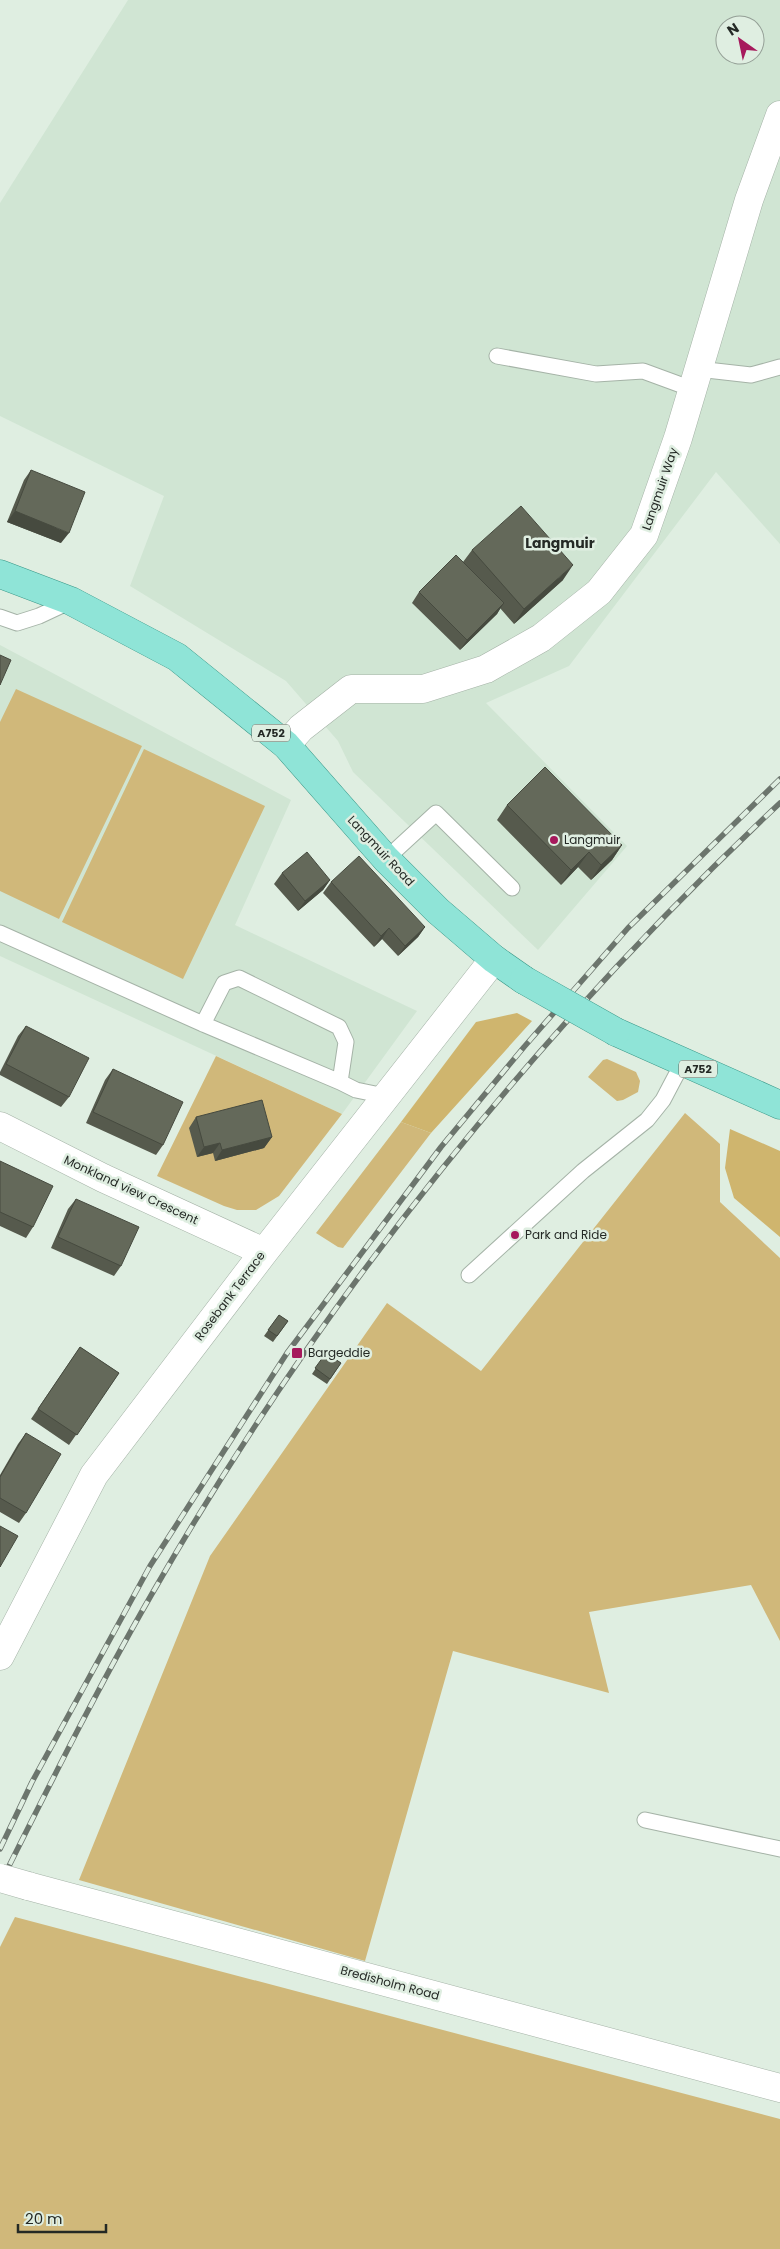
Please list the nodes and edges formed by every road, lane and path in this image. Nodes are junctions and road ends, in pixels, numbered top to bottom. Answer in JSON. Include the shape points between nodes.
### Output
{"nodes":[{"id":1,"x":780,"y":114,"type":"edge"},
{"id":2,"x":497,"y":356,"type":"dead end"},
{"id":3,"x":780,"y":367,"type":"edge"},
{"id":4,"x":695,"y":379,"type":"junction"},
{"id":5,"x":0,"y":574,"type":"edge"},
{"id":6,"x":71,"y":601,"type":"junction"},
{"id":7,"x":0,"y":617,"type":"edge"},
{"id":8,"x":286,"y":745,"type":"junction"},
{"id":9,"x":386,"y":859,"type":"junction"},
{"id":10,"x":512,"y":888,"type":"dead end"},
{"id":11,"x":0,"y":933,"type":"edge"},
{"id":12,"x":494,"y":958,"type":"junction"},
{"id":13,"x":203,"y":1024,"type":"junction"},
{"id":14,"x":683,"y":1062,"type":"junction"},
{"id":15,"x":340,"y":1082,"type":"junction"},
{"id":16,"x":385,"y":1096,"type":"junction"},
{"id":17,"x":780,"y":1106,"type":"edge"},
{"id":18,"x":0,"y":1126,"type":"edge"},
{"id":19,"x":264,"y":1252,"type":"junction"},
{"id":20,"x":468,"y":1275,"type":"dead end"},
{"id":21,"x":0,"y":1656,"type":"edge"},
{"id":22,"x":644,"y":1820,"type":"dead end"},
{"id":23,"x":780,"y":1849,"type":"edge"},
{"id":24,"x":0,"y":1878,"type":"edge"},
{"id":25,"x":780,"y":2088,"type":"edge"}],
"edges":[{"from":1,"to":4,"type":"street","name":"Langmuir Way","via":[[749,200]]},
{"from":2,"to":4,"type":"lane","via":[[596,374],[643,371]]},
{"from":3,"to":4,"type":"lane","via":[[751,376]]},
{"from":4,"to":8,"type":"street","name":"Langmuir Way","via":[[644,535],[599,592],[541,638],[486,670],[423,689],[351,689],[301,728]]},
{"from":5,"to":6,"type":"main road","name":"Langmuir Road","number":"A752"},
{"from":6,"to":7,"type":"lane","via":[[17,623]]},
{"from":6,"to":8,"type":"main road","name":"Langmuir Road","number":"A752","via":[[177,657]]},
{"from":8,"to":9,"type":"main road","name":"Langmuir Road","number":"A752"},
{"from":9,"to":10,"type":"lane","via":[[436,813]]},
{"from":9,"to":12,"type":"main road","name":"Langmuir Road","number":"A752","via":[[438,911]]},
{"from":11,"to":13,"type":"lane"},
{"from":12,"to":14,"type":"main road","name":"Langmuir Road","number":"A752","bridge":true,"via":[[524,980],[616,1032]]},
{"from":12,"to":16,"type":"street","name":"Rosebank Terrace"},
{"from":13,"to":15,"type":"lane"},
{"from":13,"to":15,"type":"lane","via":[[224,983],[239,978],[339,1027],[346,1042]]},
{"from":14,"to":17,"type":"main road","name":"Langmuir Road","number":"A752"},
{"from":14,"to":20,"type":"lane","via":[[663,1100],[647,1120],[582,1171]]},
{"from":15,"to":16,"type":"lane","via":[[356,1090]]},
{"from":16,"to":19,"type":"street","name":"Rosebank Terrace"},
{"from":18,"to":19,"type":"street","name":"Monkland view Crescent","via":[[103,1178]]},
{"from":19,"to":21,"type":"street","name":"Rosebank Terrace","via":[[94,1475]]},
{"from":22,"to":23,"type":"lane"},
{"from":24,"to":25,"type":"street","name":"Bredisholm Road","bridge":true}]}
